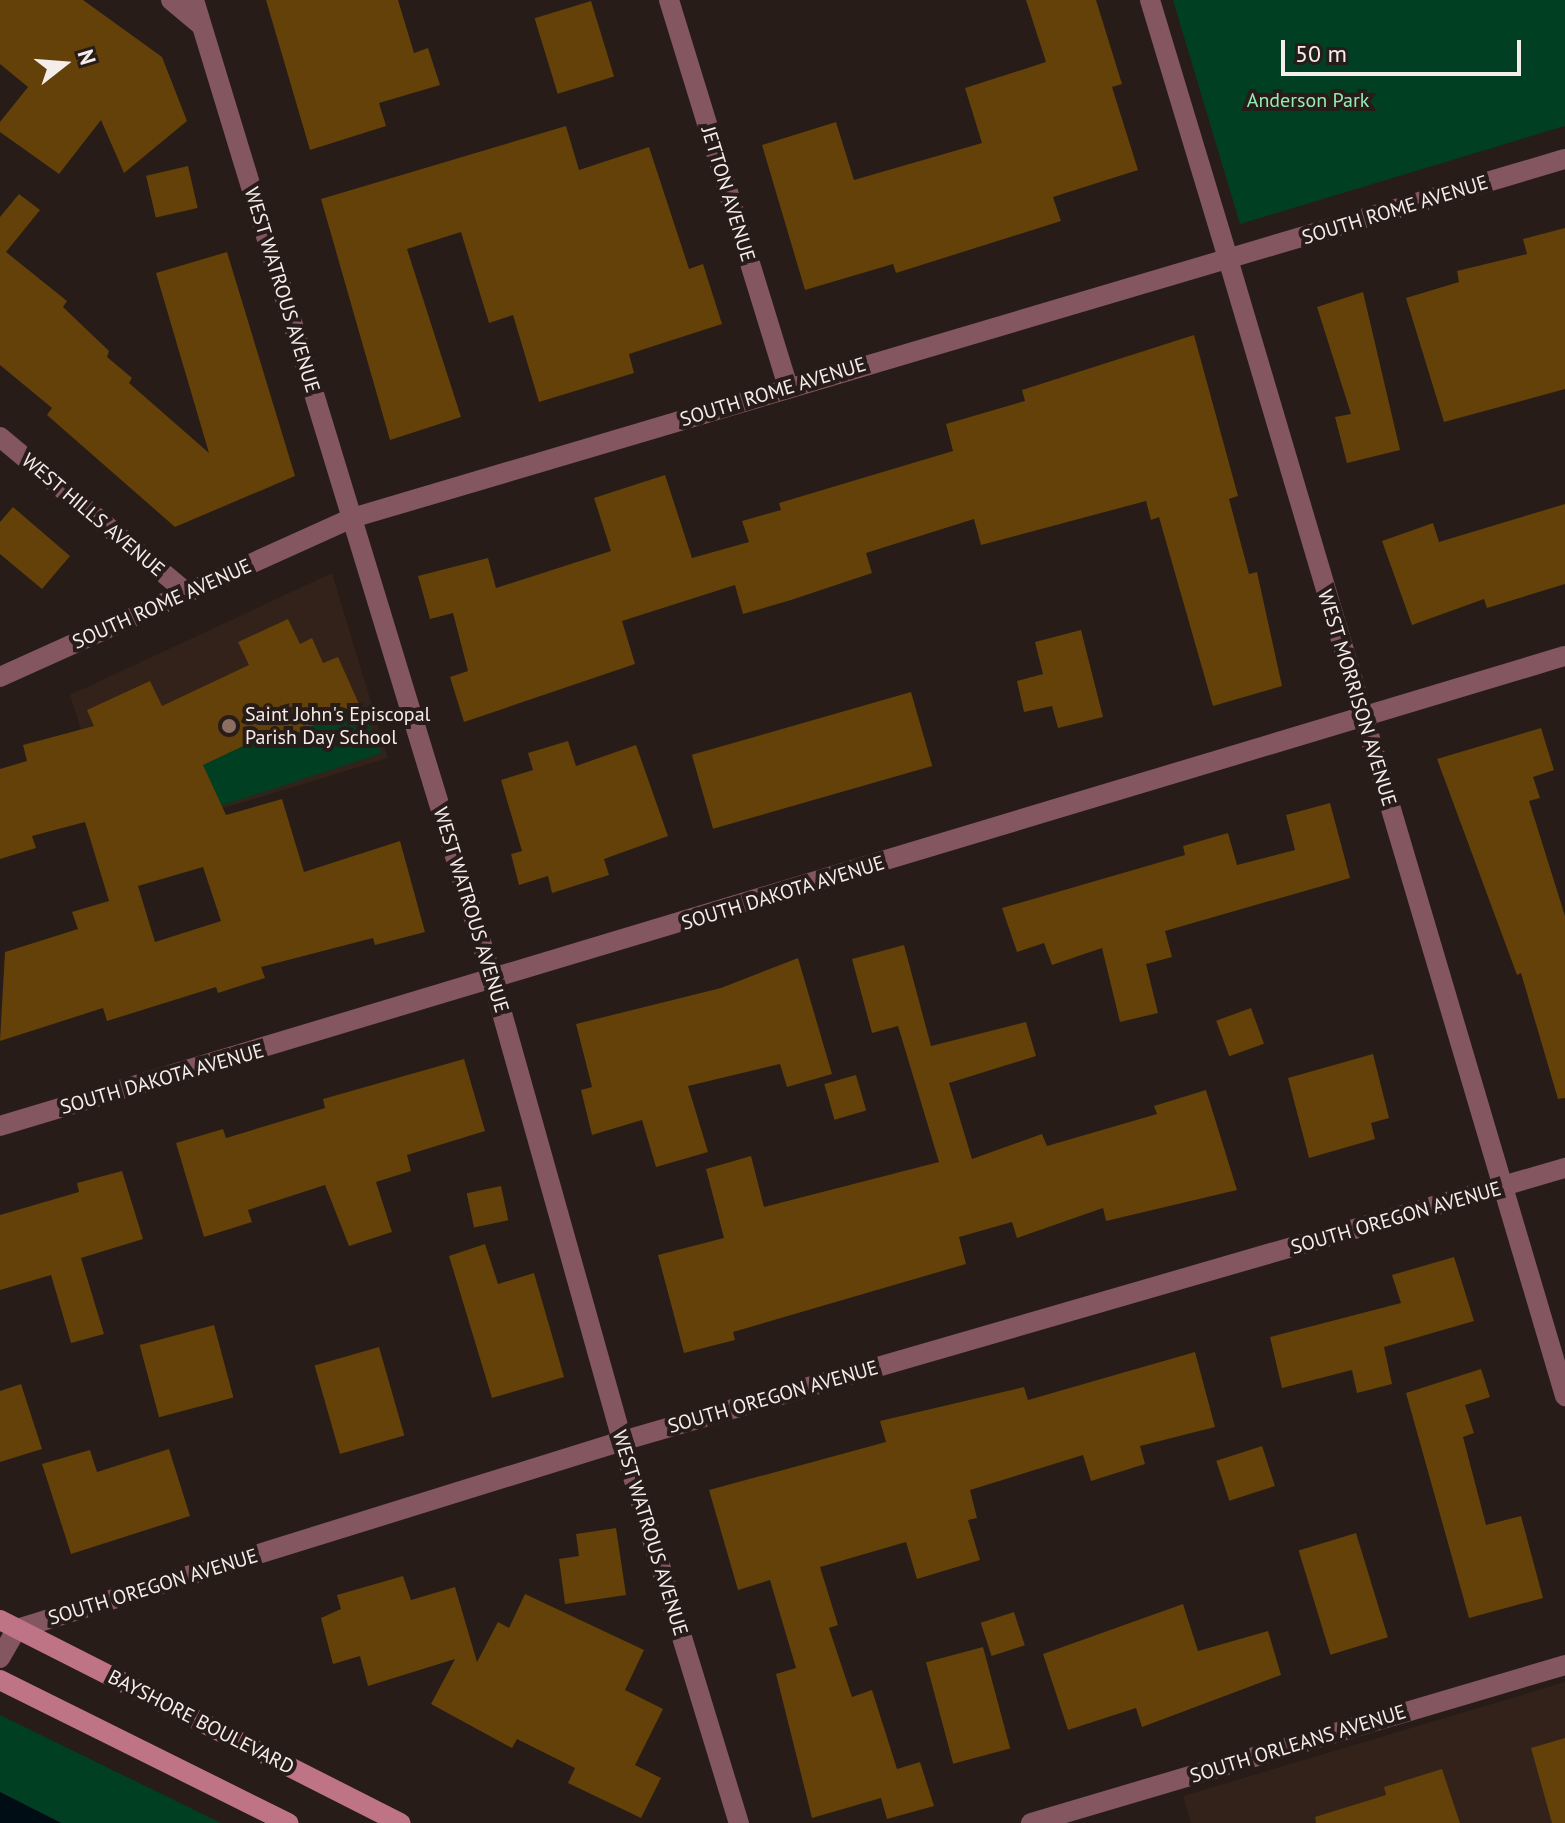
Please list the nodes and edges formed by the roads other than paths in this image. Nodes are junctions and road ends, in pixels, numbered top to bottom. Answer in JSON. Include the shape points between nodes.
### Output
{"nodes":[{"id":1,"x":171,"y":0,"type":"edge"},
{"id":2,"x":194,"y":0,"type":"edge"},
{"id":3,"x":669,"y":0,"type":"edge"},
{"id":4,"x":1150,"y":0,"type":"edge"},
{"id":5,"x":201,"y":25,"type":"junction"},
{"id":6,"x":1565,"y":159,"type":"edge"},
{"id":7,"x":1228,"y":259,"type":"junction"},
{"id":8,"x":788,"y":387,"type":"junction"},
{"id":9,"x":0,"y":437,"type":"edge"},
{"id":10,"x":352,"y":518,"type":"junction"},
{"id":11,"x":186,"y":592,"type":"junction"},
{"id":12,"x":1565,"y":656,"type":"edge"},
{"id":13,"x":0,"y":677,"type":"edge"},
{"id":14,"x":1361,"y":716,"type":"junction"},
{"id":15,"x":493,"y":981,"type":"junction"},
{"id":16,"x":0,"y":1126,"type":"edge"},
{"id":17,"x":1565,"y":1168,"type":"edge"},
{"id":18,"x":1506,"y":1186,"type":"junction"},
{"id":19,"x":1565,"y":1396,"type":"edge"},
{"id":20,"x":622,"y":1441,"type":"junction"},
{"id":21,"x":9,"y":1625,"type":"edge"},
{"id":22,"x":0,"y":1658,"type":"edge"},
{"id":23,"x":1565,"y":1665,"type":"edge"},
{"id":24,"x":0,"y":1680,"type":"edge"},
{"id":25,"x":288,"y":1823,"type":"edge"},
{"id":26,"x":401,"y":1823,"type":"edge"},
{"id":27,"x":739,"y":1823,"type":"edge"},
{"id":28,"x":1031,"y":1823,"type":"edge"}],
"edges":[{"from":1,"to":5,"type":"street"},
{"from":2,"to":5,"type":"street","name":"WEST WATROUS AVENUE"},
{"from":3,"to":8,"type":"street","name":"JETTON AVENUE"},
{"from":4,"to":7,"type":"street","name":"WEST MORRISON AVENUE"},
{"from":5,"to":10,"type":"street","name":"WEST WATROUS AVENUE"},
{"from":6,"to":7,"type":"street","name":"SOUTH ROME AVENUE"},
{"from":7,"to":8,"type":"street","name":"SOUTH ROME AVENUE"},
{"from":7,"to":14,"type":"street","name":"WEST MORRISON AVENUE"},
{"from":8,"to":10,"type":"street","name":"SOUTH ROME AVENUE"},
{"from":9,"to":11,"type":"street","name":"WEST HILLS AVENUE"},
{"from":10,"to":11,"type":"street","name":"SOUTH ROME AVENUE"},
{"from":10,"to":15,"type":"street","name":"WEST WATROUS AVENUE"},
{"from":11,"to":13,"type":"street","name":"SOUTH ROME AVENUE"},
{"from":12,"to":14,"type":"street","name":"SOUTH DAKOTA AVENUE"},
{"from":14,"to":15,"type":"street","name":"SOUTH DAKOTA AVENUE"},
{"from":14,"to":18,"type":"street","name":"WEST MORRISON AVENUE"},
{"from":15,"to":16,"type":"street","name":"SOUTH DAKOTA AVENUE"},
{"from":15,"to":20,"type":"street","name":"WEST WATROUS AVENUE"},
{"from":17,"to":18,"type":"street","name":"SOUTH OREGON AVENUE"},
{"from":18,"to":19,"type":"street","name":"WEST MORRISON AVENUE"},
{"from":18,"to":20,"type":"street","name":"SOUTH OREGON AVENUE"},
{"from":20,"to":21,"type":"street","name":"SOUTH OREGON AVENUE"},
{"from":20,"to":27,"type":"street","name":"WEST WATROUS AVENUE"},
{"from":21,"to":22,"type":"street"},
{"from":21,"to":26,"type":"main road","name":"BAYSHORE BOULEVARD"},
{"from":23,"to":28,"type":"street","name":"SOUTH ORLEANS AVENUE"},
{"from":24,"to":25,"type":"main road"}]}
